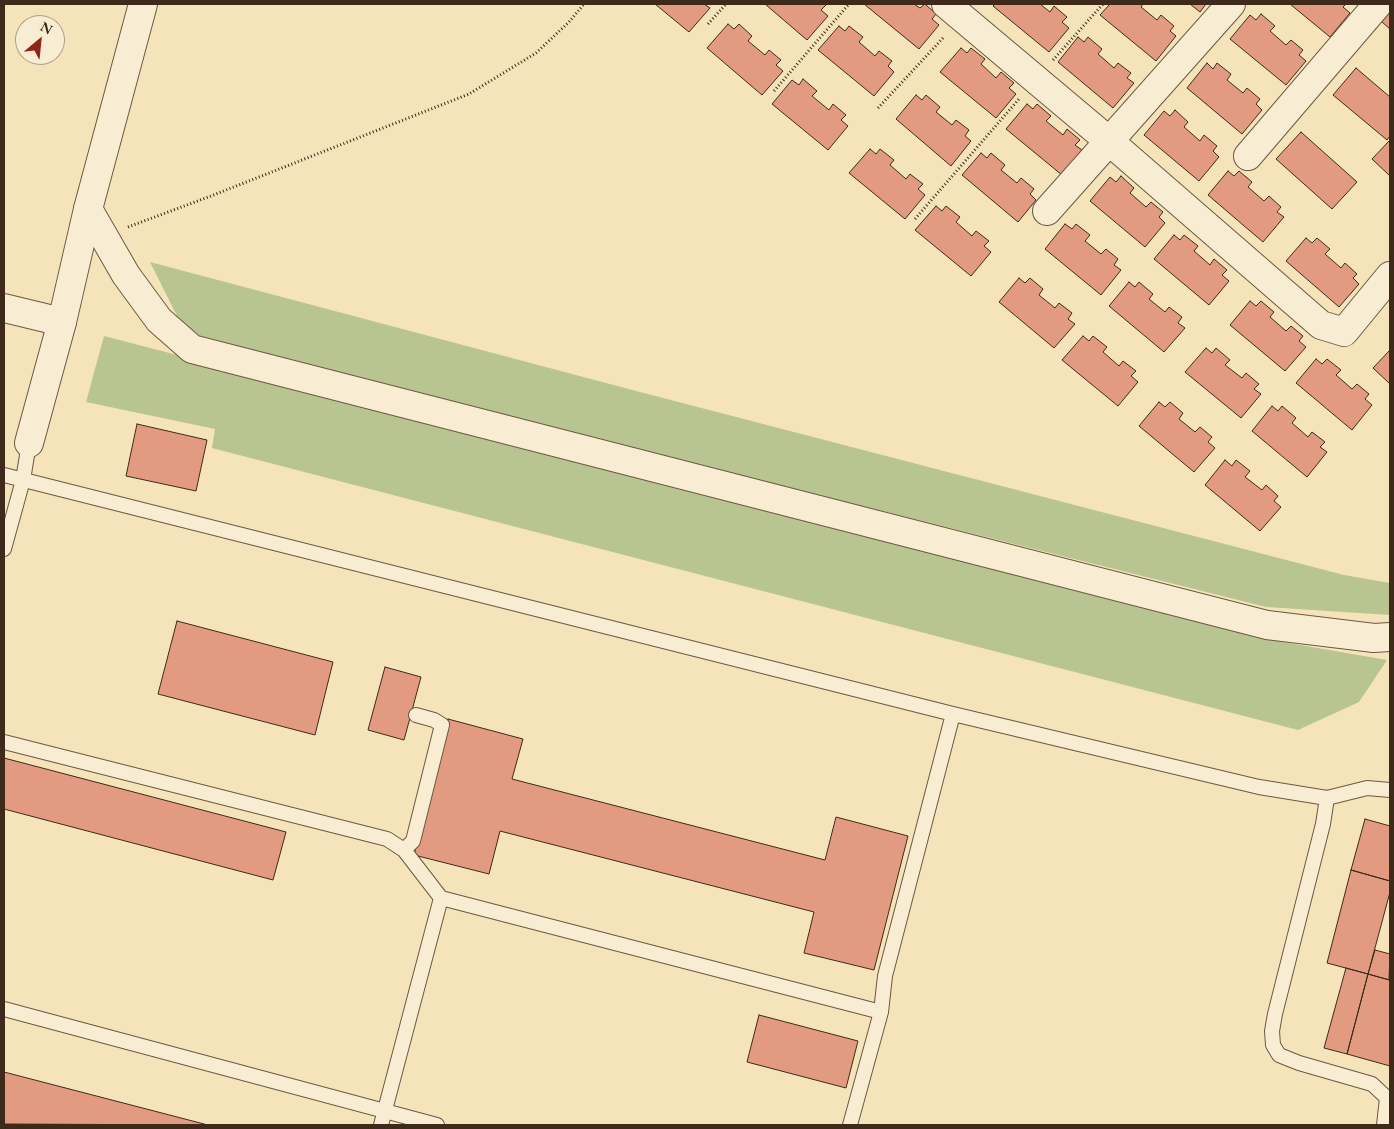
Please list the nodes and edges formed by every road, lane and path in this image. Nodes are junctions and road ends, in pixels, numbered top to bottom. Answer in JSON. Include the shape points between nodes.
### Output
{"nodes":[{"id":1,"x":143,"y":4,"type":"edge"},
{"id":2,"x":584,"y":4,"type":"edge"},
{"id":3,"x":726,"y":4,"type":"edge"},
{"id":4,"x":849,"y":4,"type":"edge"},
{"id":5,"x":1103,"y":4,"type":"edge"},
{"id":6,"x":1231,"y":4,"type":"edge"},
{"id":7,"x":1376,"y":4,"type":"edge"},
{"id":8,"x":960,"y":8,"type":"edge"},
{"id":9,"x":708,"y":24,"type":"dead end"},
{"id":10,"x":1036,"y":80,"type":"junction"},
{"id":11,"x":774,"y":91,"type":"dead end"},
{"id":12,"x":878,"y":108,"type":"dead end"},
{"id":13,"x":1109,"y":141,"type":"junction"},
{"id":14,"x":1248,"y":156,"type":"dead end"},
{"id":15,"x":88,"y":209,"type":"junction"},
{"id":16,"x":1047,"y":212,"type":"dead end"},
{"id":17,"x":915,"y":219,"type":"dead end"},
{"id":18,"x":105,"y":239,"type":"junction"},
{"id":19,"x":1390,"y":276,"type":"edge"},
{"id":20,"x":4,"y":308,"type":"edge"},
{"id":21,"x":62,"y":322,"type":"junction"},
{"id":22,"x":29,"y":444,"type":"joint"},
{"id":23,"x":4,"y":475,"type":"edge"},
{"id":24,"x":23,"y":480,"type":"junction"},
{"id":25,"x":4,"y":549,"type":"edge"},
{"id":26,"x":1390,"y":637,"type":"edge"},
{"id":27,"x":953,"y":714,"type":"junction"},
{"id":28,"x":416,"y":715,"type":"dead end"},
{"id":29,"x":4,"y":742,"type":"edge"},
{"id":30,"x":1390,"y":790,"type":"edge"},
{"id":31,"x":1327,"y":798,"type":"junction"},
{"id":32,"x":404,"y":850,"type":"junction"},
{"id":33,"x":441,"y":898,"type":"junction"},
{"id":34,"x":4,"y":1009,"type":"edge"},
{"id":35,"x":881,"y":1012,"type":"junction"},
{"id":36,"x":385,"y":1111,"type":"junction"},
{"id":37,"x":381,"y":1125,"type":"edge"},
{"id":38,"x":437,"y":1125,"type":"edge"},
{"id":39,"x":850,"y":1125,"type":"edge"},
{"id":40,"x":1384,"y":1125,"type":"edge"}],
"edges":[{"from":1,"to":15,"type":"street"},
{"from":2,"to":18,"type":"path","via":[[536,53],[469,94],[128,226]]},
{"from":3,"to":9,"type":"path"},
{"from":4,"to":11,"type":"path"},
{"from":5,"to":10,"type":"path"},
{"from":6,"to":13,"type":"street"},
{"from":7,"to":14,"type":"street"},
{"from":8,"to":10,"type":"street"},
{"from":8,"to":12,"type":"path"},
{"from":10,"to":13,"type":"street"},
{"from":10,"to":17,"type":"path"},
{"from":13,"to":16,"type":"street"},
{"from":13,"to":19,"type":"street","via":[[1321,325],[1344,332]]},
{"from":15,"to":18,"type":"street"},
{"from":15,"to":21,"type":"street"},
{"from":18,"to":26,"type":"street","via":[[159,320],[192,349],[1267,625],[1374,638]]},
{"from":20,"to":21,"type":"street"},
{"from":21,"to":22,"type":"street"},
{"from":22,"to":24,"type":"lane"},
{"from":23,"to":24,"type":"lane"},
{"from":24,"to":25,"type":"lane"},
{"from":24,"to":27,"type":"lane"},
{"from":27,"to":31,"type":"lane","via":[[1259,787]]},
{"from":27,"to":35,"type":"lane","via":[[885,976]]},
{"from":28,"to":32,"type":"lane","via":[[442,725],[413,841]]},
{"from":29,"to":32,"type":"lane","via":[[387,839]]},
{"from":30,"to":31,"type":"lane","via":[[1367,788]]},
{"from":31,"to":40,"type":"lane","via":[[1275,1014],[1273,1044],[1278,1055],[1372,1084],[1387,1098]]},
{"from":32,"to":33,"type":"lane"},
{"from":33,"to":35,"type":"lane"},
{"from":33,"to":36,"type":"lane"},
{"from":34,"to":36,"type":"lane"},
{"from":35,"to":39,"type":"lane"},
{"from":36,"to":37,"type":"lane"},
{"from":36,"to":38,"type":"lane"}]}
